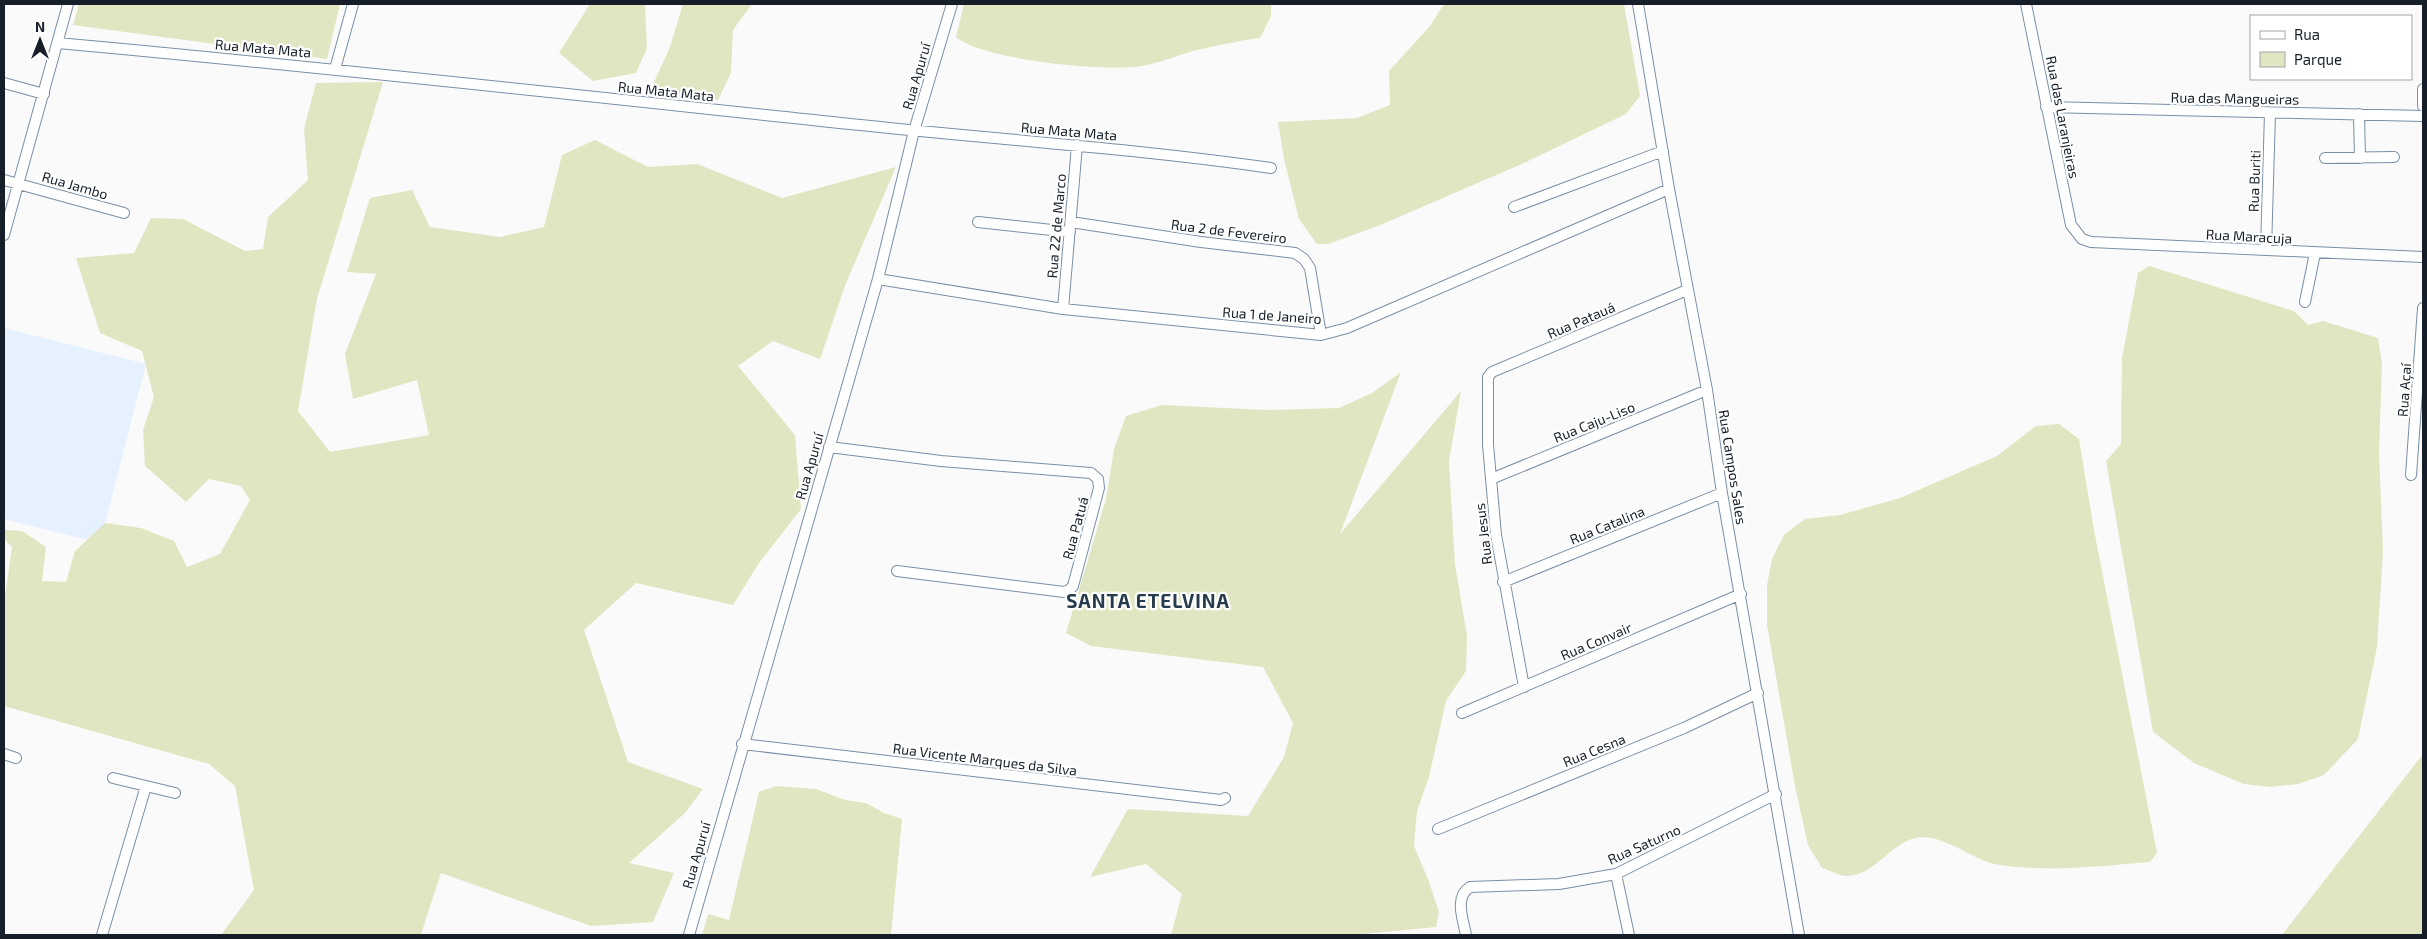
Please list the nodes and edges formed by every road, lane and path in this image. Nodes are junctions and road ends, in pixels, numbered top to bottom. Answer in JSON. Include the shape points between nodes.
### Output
{"nodes":[{"id":1,"x":68,"y":4,"type":"edge"},
{"id":2,"x":353,"y":4,"type":"edge"},
{"id":3,"x":952,"y":4,"type":"edge"},
{"id":4,"x":1638,"y":4,"type":"edge"},
{"id":5,"x":2026,"y":4,"type":"edge"},
{"id":6,"x":58,"y":43,"type":"junction"},
{"id":7,"x":335,"y":69,"type":"junction"},
{"id":8,"x":4,"y":83,"type":"edge"},
{"id":9,"x":2423,"y":89,"type":"edge"},
{"id":10,"x":44,"y":94,"type":"junction"},
{"id":11,"x":2423,"y":106,"type":"edge"},
{"id":12,"x":2046,"y":107,"type":"junction"},
{"id":13,"x":2270,"y":113,"type":"junction"},
{"id":14,"x":2359,"y":114,"type":"junction"},
{"id":15,"x":2423,"y":116,"type":"edge"},
{"id":16,"x":914,"y":131,"type":"junction"},
{"id":17,"x":1077,"y":145,"type":"junction"},
{"id":18,"x":1663,"y":151,"type":"junction"},
{"id":19,"x":2394,"y":157,"type":"dead end"},
{"id":20,"x":2325,"y":158,"type":"dead end"},
{"id":21,"x":2360,"y":158,"type":"junction"},
{"id":22,"x":1271,"y":168,"type":"dead end"},
{"id":23,"x":4,"y":180,"type":"edge"},
{"id":24,"x":19,"y":183,"type":"junction"},
{"id":25,"x":1669,"y":188,"type":"junction"},
{"id":26,"x":1514,"y":207,"type":"dead end"},
{"id":27,"x":124,"y":213,"type":"dead end"},
{"id":28,"x":978,"y":222,"type":"dead end"},
{"id":29,"x":1070,"y":227,"type":"junction"},
{"id":30,"x":2077,"y":234,"type":"joint"},
{"id":31,"x":4,"y":235,"type":"edge"},
{"id":32,"x":2266,"y":250,"type":"junction"},
{"id":33,"x":2315,"y":253,"type":"junction"},
{"id":34,"x":2423,"y":257,"type":"edge"},
{"id":35,"x":878,"y":279,"type":"junction"},
{"id":36,"x":1687,"y":290,"type":"junction"},
{"id":37,"x":2306,"y":302,"type":"dead end"},
{"id":38,"x":1063,"y":308,"type":"junction"},
{"id":39,"x":2423,"y":308,"type":"edge"},
{"id":40,"x":1322,"y":335,"type":"junction"},
{"id":41,"x":1488,"y":377,"type":"joint"},
{"id":42,"x":1707,"y":390,"type":"junction"},
{"id":43,"x":2420,"y":403,"type":"edge"},
{"id":44,"x":829,"y":447,"type":"junction"},
{"id":45,"x":2411,"y":475,"type":"dead end"},
{"id":46,"x":1491,"y":479,"type":"junction"},
{"id":47,"x":1722,"y":493,"type":"junction"},
{"id":48,"x":897,"y":571,"type":"dead end"},
{"id":49,"x":1503,"y":582,"type":"junction"},
{"id":50,"x":1741,"y":594,"type":"junction"},
{"id":51,"x":1524,"y":687,"type":"junction"},
{"id":52,"x":1758,"y":694,"type":"junction"},
{"id":53,"x":1462,"y":713,"type":"dead end"},
{"id":54,"x":742,"y":744,"type":"junction"},
{"id":55,"x":4,"y":754,"type":"edge"},
{"id":56,"x":16,"y":758,"type":"dead end"},
{"id":57,"x":113,"y":778,"type":"dead end"},
{"id":58,"x":146,"y":786,"type":"junction"},
{"id":59,"x":175,"y":793,"type":"dead end"},
{"id":60,"x":1776,"y":794,"type":"junction"},
{"id":61,"x":1224,"y":798,"type":"dead end"},
{"id":62,"x":1438,"y":829,"type":"dead end"},
{"id":63,"x":1616,"y":874,"type":"junction"},
{"id":64,"x":102,"y":935,"type":"edge"},
{"id":65,"x":689,"y":935,"type":"edge"},
{"id":66,"x":1466,"y":935,"type":"edge"},
{"id":67,"x":1629,"y":935,"type":"edge"},
{"id":68,"x":1799,"y":935,"type":"edge"}],
"edges":[{"from":1,"to":6,"type":"street"},
{"from":2,"to":7,"type":"street"},
{"from":3,"to":16,"type":"street","name":"Rua Apuruí"},
{"from":4,"to":18,"type":"street","name":"Rua Campos Sales"},
{"from":5,"to":12,"type":"street","name":"Rua das Laranjeiras"},
{"from":6,"to":7,"type":"street","name":"Rua Mata Mata"},
{"from":6,"to":10,"type":"street"},
{"from":7,"to":16,"type":"street","name":"Rua Mata Mata"},
{"from":8,"to":10,"type":"street"},
{"from":9,"to":11,"type":"street"},
{"from":10,"to":24,"type":"street"},
{"from":12,"to":13,"type":"street","name":"Rua das Mangueiras"},
{"from":12,"to":30,"type":"street","name":"Rua das Laranjeiras","via":[[2071,225]]},
{"from":13,"to":14,"type":"street","name":"Rua das Mangueiras"},
{"from":13,"to":32,"type":"street","name":"Rua Buriti"},
{"from":14,"to":15,"type":"street","name":"Rua das Mangueiras"},
{"from":14,"to":21,"type":"street"},
{"from":16,"to":17,"type":"street","name":"Rua Mata Mata"},
{"from":16,"to":35,"type":"street","name":"Rua Apuruí"},
{"from":17,"to":22,"type":"street","name":"Rua Mata Mata"},
{"from":17,"to":29,"type":"street","name":"Rua 22 de Marco"},
{"from":18,"to":25,"type":"street","name":"Rua Campos Sales"},
{"from":18,"to":26,"type":"street"},
{"from":19,"to":21,"type":"street"},
{"from":20,"to":21,"type":"street"},
{"from":23,"to":24,"type":"street","name":"Rua Jambo"},
{"from":24,"to":27,"type":"street","name":"Rua Jambo"},
{"from":24,"to":31,"type":"street"},
{"from":25,"to":36,"type":"street","name":"Rua Campos Sales"},
{"from":25,"to":40,"type":"street","name":"Rua 1 de Janeiro","via":[[1356,324]]},
{"from":28,"to":29,"type":"street","name":"Rua 2 de Fevereiro"},
{"from":29,"to":38,"type":"street","name":"Rua 22 de Marco"},
{"from":29,"to":40,"type":"street","name":"Rua 2 de Fevereiro","via":[[1295,253],[1310,268]]},
{"from":30,"to":32,"type":"street","name":"Rua Maracuja","via":[[2091,242]]},
{"from":32,"to":33,"type":"street","name":"Rua Maracuja"},
{"from":33,"to":34,"type":"street","name":"Rua Maracuja"},
{"from":33,"to":37,"type":"street"},
{"from":35,"to":38,"type":"street","name":"Rua 1 de Janeiro"},
{"from":35,"to":44,"type":"street","name":"Rua Apuruí"},
{"from":36,"to":41,"type":"street","name":"Rua Patauá","via":[[1492,372]]},
{"from":36,"to":42,"type":"street","name":"Rua Campos Sales"},
{"from":38,"to":40,"type":"street","name":"Rua 1 de Janeiro"},
{"from":39,"to":43,"type":"street","name":"Rua Açaí"},
{"from":41,"to":46,"type":"street","name":"Rua Jesus"},
{"from":42,"to":46,"type":"street","name":"Rua Caju-Liso"},
{"from":42,"to":47,"type":"street","name":"Rua Campos Sales"},
{"from":43,"to":45,"type":"street","name":"Rua Açaí"},
{"from":44,"to":48,"type":"street","name":"Rua Patuá","via":[[941,461],[1090,473],[1098,479],[1097,496],[1070,590],[1064,592]]},
{"from":44,"to":54,"type":"street","name":"Rua Apuruí"},
{"from":46,"to":49,"type":"street","name":"Rua Jesus"},
{"from":47,"to":49,"type":"street","name":"Rua Catalina"},
{"from":47,"to":50,"type":"street","name":"Rua Campos Sales"},
{"from":49,"to":51,"type":"street","name":"Rua Jesus"},
{"from":50,"to":51,"type":"street","name":"Rua Convair"},
{"from":50,"to":52,"type":"street","name":"Rua Campos Sales"},
{"from":51,"to":53,"type":"street","name":"Rua Convair"},
{"from":52,"to":60,"type":"street","name":"Rua Campos Sales"},
{"from":52,"to":62,"type":"street","name":"Rua Cesna","via":[[1684,728]]},
{"from":54,"to":61,"type":"street","name":"Rua Vicente Marques da Silva"},
{"from":54,"to":65,"type":"street","name":"Rua Apuruí"},
{"from":55,"to":56,"type":"street"},
{"from":57,"to":58,"type":"street"},
{"from":58,"to":59,"type":"street"},
{"from":58,"to":64,"type":"street"},
{"from":60,"to":63,"type":"street","name":"Rua Saturno"},
{"from":60,"to":68,"type":"street","name":"Rua Campos Sales"},
{"from":63,"to":66,"type":"street","name":"Rua Saturno","via":[[1559,884],[1470,887],[1460,898]]},
{"from":63,"to":67,"type":"street"}]}
